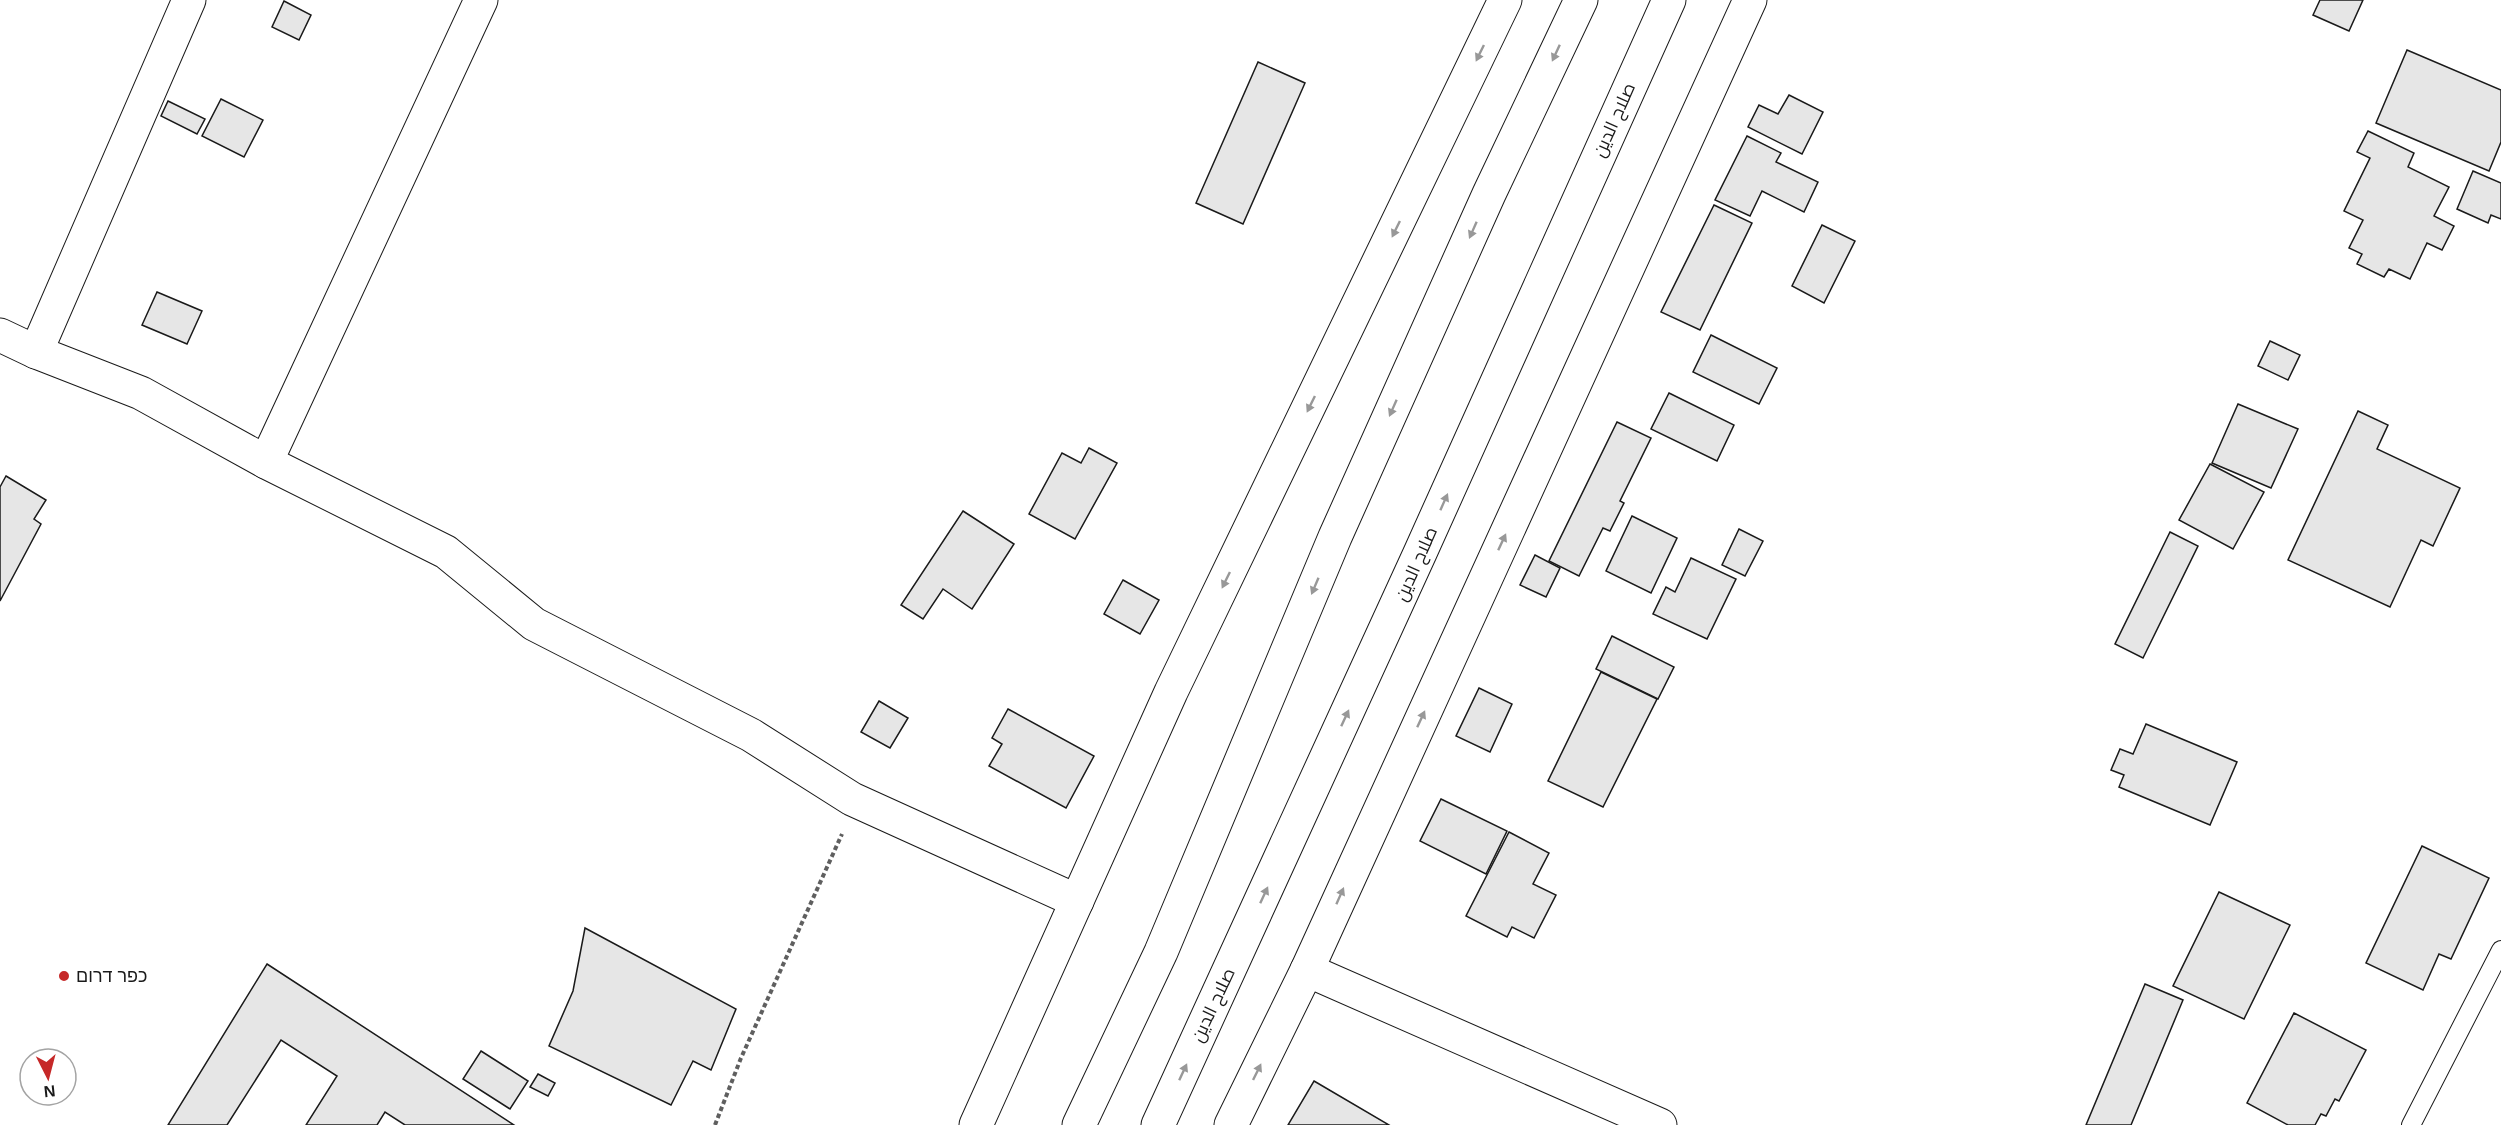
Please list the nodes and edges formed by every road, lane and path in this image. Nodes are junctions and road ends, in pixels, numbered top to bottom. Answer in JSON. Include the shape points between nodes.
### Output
{"nodes":[{"id":1,"x":189,"y":0,"type":"edge"},
{"id":2,"x":481,"y":0,"type":"edge"},
{"id":3,"x":1505,"y":0,"type":"edge"},
{"id":4,"x":1581,"y":0,"type":"edge"},
{"id":5,"x":1669,"y":0,"type":"edge"},
{"id":6,"x":1750,"y":0,"type":"edge"},
{"id":7,"x":0,"y":335,"type":"edge"},
{"id":8,"x":36,"y":352,"type":"junction"},
{"id":9,"x":267,"y":462,"type":"junction"},
{"id":10,"x":857,"y":801,"type":"junction"},
{"id":11,"x":1077,"y":901,"type":"junction"},
{"id":12,"x":2501,"y":950,"type":"edge"},
{"id":13,"x":1307,"y":970,"type":"junction"},
{"id":14,"x":715,"y":1125,"type":"edge"},
{"id":15,"x":976,"y":1125,"type":"edge"},
{"id":16,"x":1079,"y":1125,"type":"edge"},
{"id":17,"x":1158,"y":1125,"type":"edge"},
{"id":18,"x":1231,"y":1125,"type":"edge"},
{"id":19,"x":1660,"y":1125,"type":"edge"},
{"id":20,"x":2412,"y":1125,"type":"edge"}],
"edges":[{"from":1,"to":8,"type":"main road"},
{"from":2,"to":9,"type":"main road"},
{"from":3,"to":11,"type":"main road","one_way":true,"via":[[1171,692]]},
{"from":4,"to":16,"type":"main road","one_way":true,"via":[[1340,526],[1161,952]]},
{"from":17,"to":5,"type":"main road","name":"صلاح الدين","one_way":true},
{"from":13,"to":6,"type":"main road","one_way":true},
{"from":7,"to":8,"type":"main road"},
{"from":8,"to":9,"type":"main road","via":[[141,393]]},
{"from":9,"to":10,"type":"main road","via":[[446,552],[534,624],[751,735]]},
{"from":10,"to":11,"type":"main road"},
{"from":10,"to":14,"type":"path","via":[[741,1058]]},
{"from":11,"to":15,"type":"main road"},
{"from":12,"to":20,"type":"lane"},
{"from":18,"to":13,"type":"main road","one_way":true},
{"from":13,"to":19,"type":"main road"}]}
